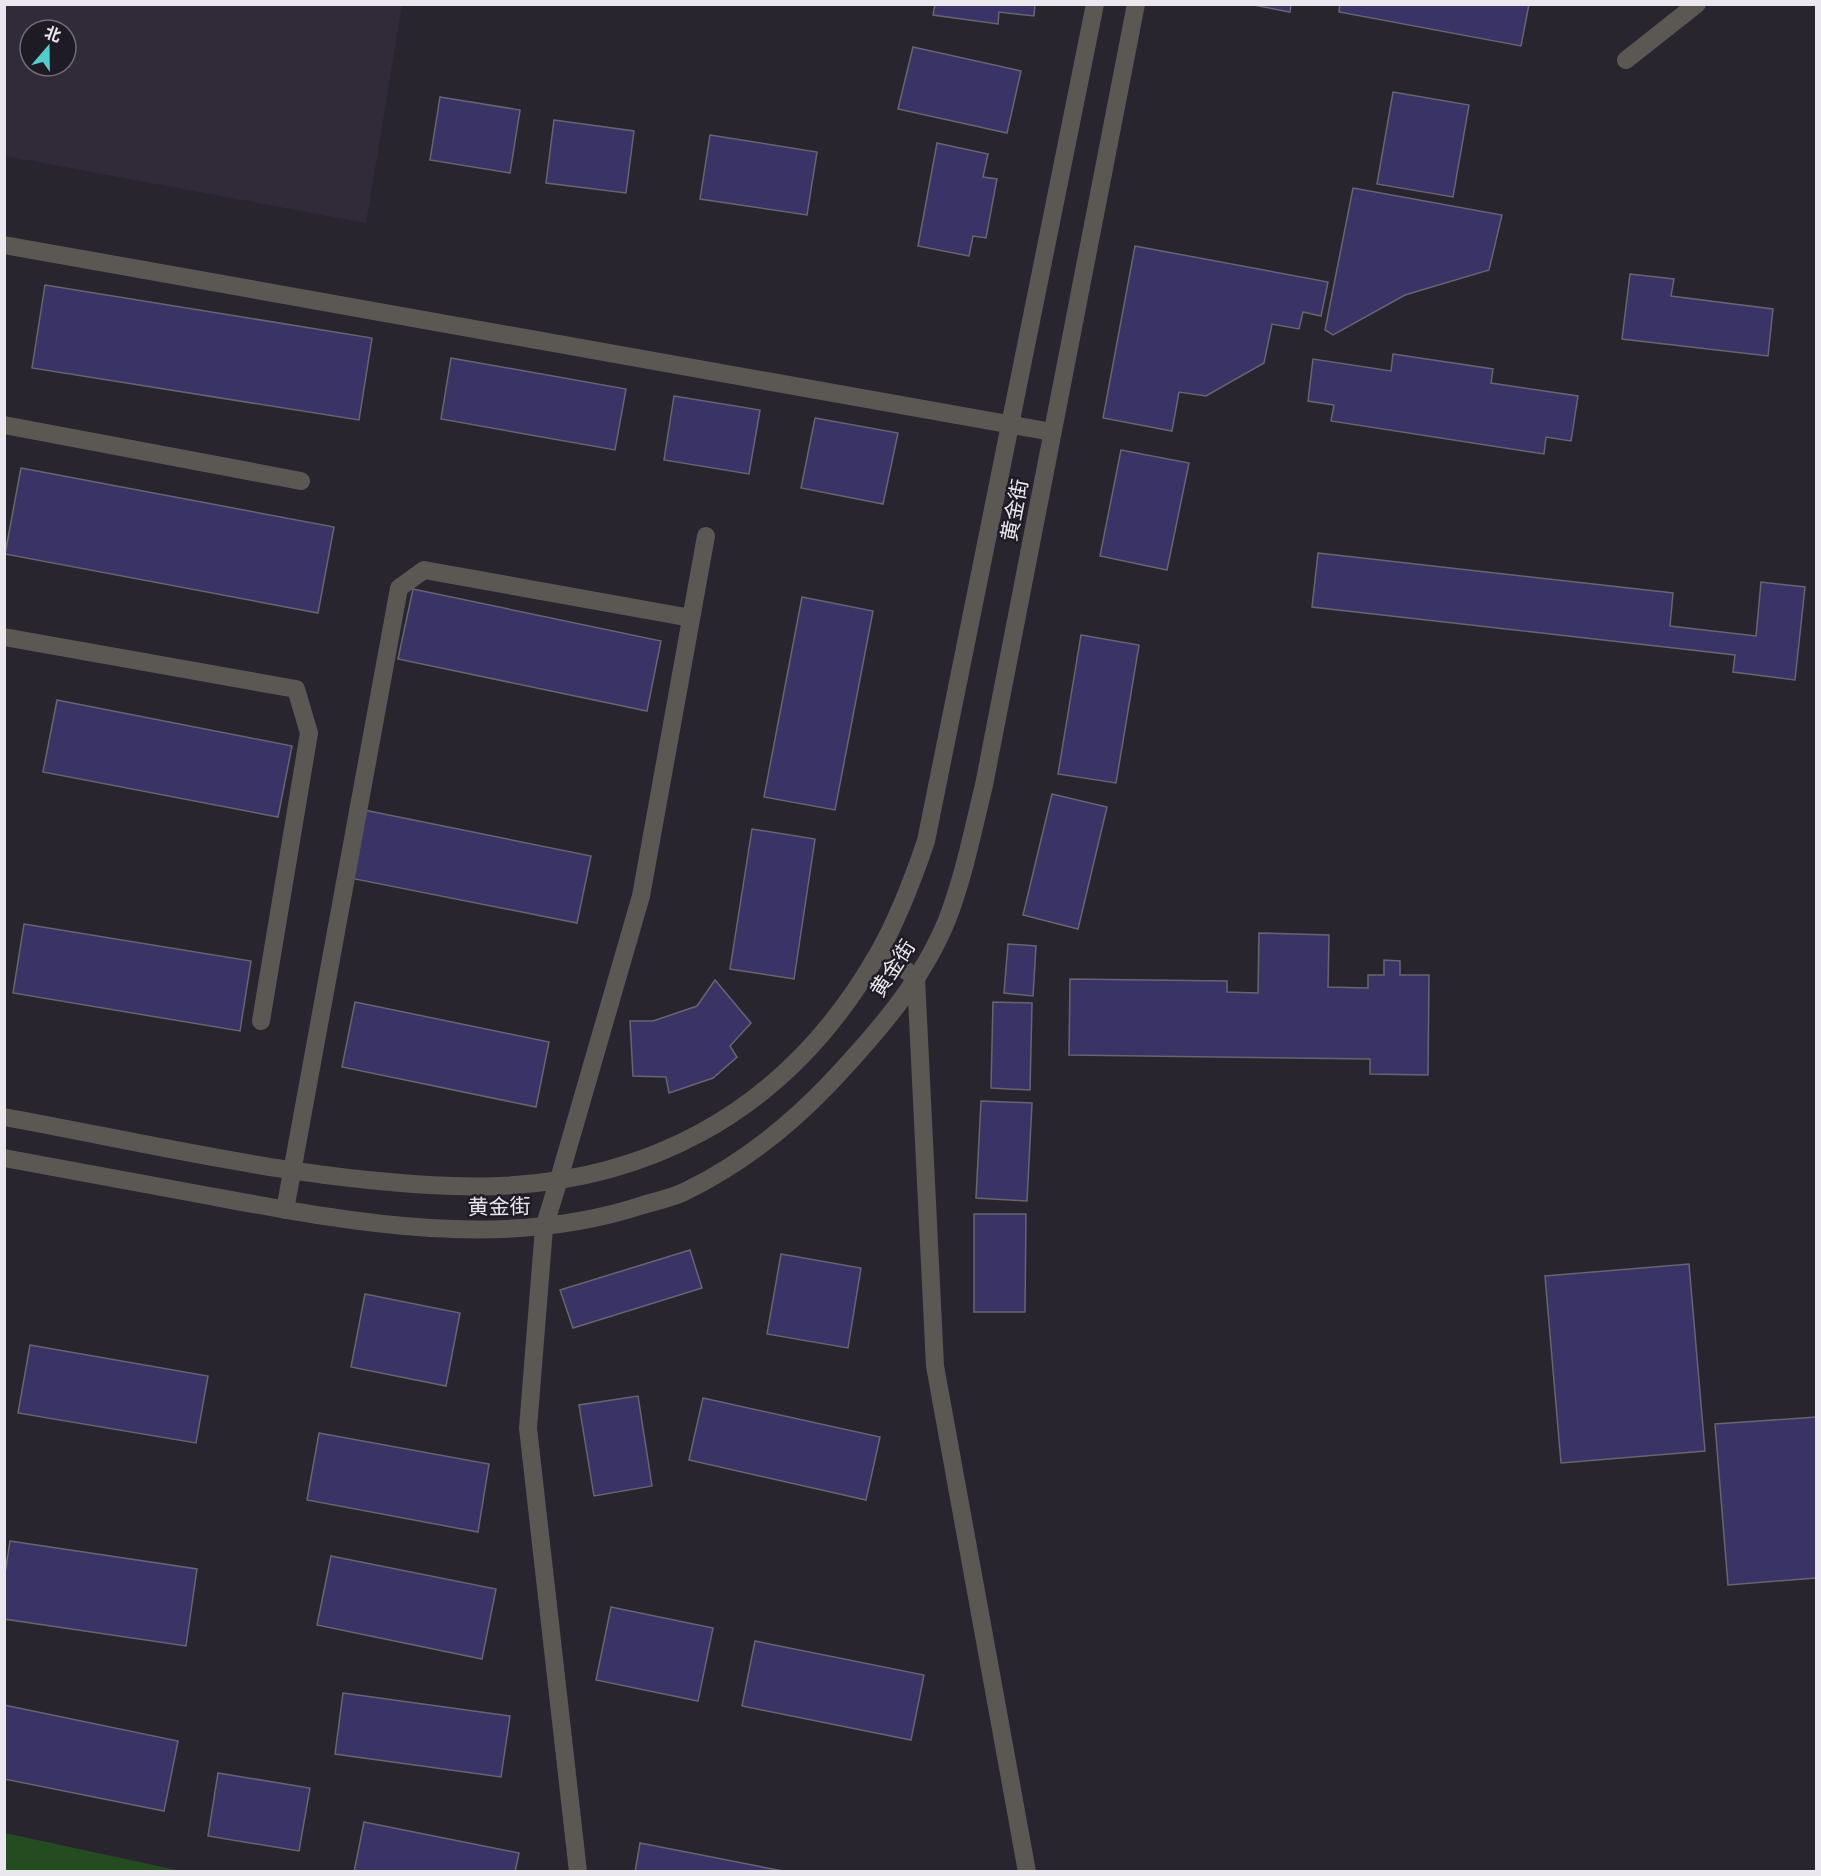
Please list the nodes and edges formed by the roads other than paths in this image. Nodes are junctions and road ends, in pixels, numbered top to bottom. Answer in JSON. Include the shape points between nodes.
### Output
{"nodes":[{"id":1,"x":1095,"y":4,"type":"edge"},
{"id":2,"x":1136,"y":4,"type":"edge"},
{"id":3,"x":1697,"y":4,"type":"edge"},
{"id":4,"x":1626,"y":60,"type":"dead end"},
{"id":5,"x":4,"y":245,"type":"edge"},
{"id":6,"x":1011,"y":424,"type":"junction"},
{"id":7,"x":4,"y":425,"type":"edge"},
{"id":8,"x":1052,"y":432,"type":"junction"},
{"id":9,"x":301,"y":481,"type":"dead end"},
{"id":10,"x":706,"y":536,"type":"dead end"},
{"id":11,"x":691,"y":618,"type":"junction"},
{"id":12,"x":4,"y":637,"type":"edge"},
{"id":13,"x":880,"y":951,"type":"junction"},
{"id":14,"x":916,"y":978,"type":"junction"},
{"id":15,"x":261,"y":1021,"type":"dead end"},
{"id":16,"x":4,"y":1117,"type":"edge"},
{"id":17,"x":4,"y":1158,"type":"edge"},
{"id":18,"x":292,"y":1170,"type":"junction"},
{"id":19,"x":559,"y":1179,"type":"junction"},
{"id":20,"x":285,"y":1210,"type":"junction"},
{"id":21,"x":544,"y":1228,"type":"junction"},
{"id":22,"x":578,"y":1872,"type":"edge"},
{"id":23,"x":1027,"y":1872,"type":"edge"}],
"edges":[{"from":1,"to":6,"type":"street","name":"黄金街"},
{"from":2,"to":8,"type":"street","name":"黄金街"},
{"from":3,"to":4,"type":"street"},
{"from":5,"to":6,"type":"street"},
{"from":6,"to":8,"type":"street"},
{"from":6,"to":13,"type":"street","name":"黄金街","via":[[926,841],[907,895]]},
{"from":7,"to":9,"type":"street"},
{"from":8,"to":14,"type":"street","name":"黄金街","via":[[966,859],[946,921]]},
{"from":10,"to":11,"type":"street"},
{"from":11,"to":18,"type":"street","via":[[424,570],[399,588]]},
{"from":11,"to":19,"type":"street","via":[[641,896]]},
{"from":12,"to":15,"type":"street","via":[[296,688],[309,733]]},
{"from":13,"to":14,"type":"street"},
{"from":13,"to":19,"type":"street","name":"黄金街","via":[[844,1006],[794,1065],[734,1115],[678,1145],[611,1169]]},
{"from":14,"to":21,"type":"street","name":"黄金街","via":[[870,1040],[814,1100],[749,1154],[683,1192],[618,1214]]},
{"from":14,"to":23,"type":"street","via":[[935,1366]]},
{"from":16,"to":18,"type":"street","name":"黄金街"},
{"from":17,"to":20,"type":"street","name":"黄金街"},
{"from":18,"to":19,"type":"street","name":"黄金街","via":[[455,1187]]},
{"from":18,"to":20,"type":"street"},
{"from":19,"to":21,"type":"street"},
{"from":20,"to":21,"type":"street","name":"黄金街","via":[[461,1230]]},
{"from":21,"to":22,"type":"street","via":[[528,1428]]}]}
